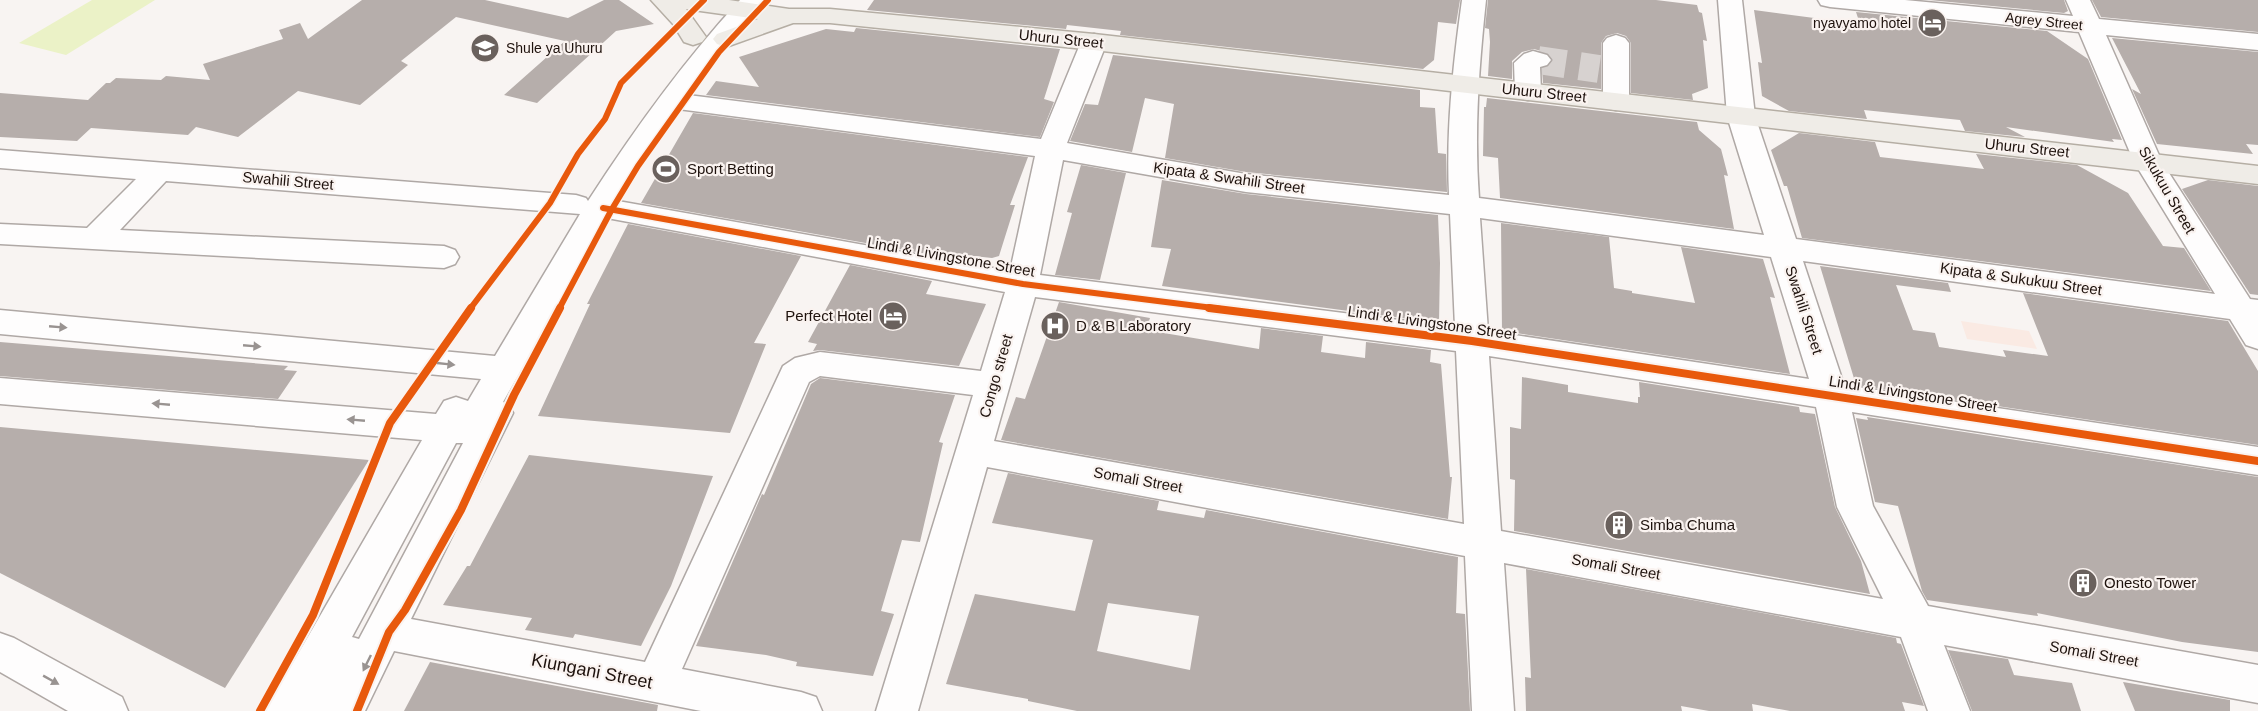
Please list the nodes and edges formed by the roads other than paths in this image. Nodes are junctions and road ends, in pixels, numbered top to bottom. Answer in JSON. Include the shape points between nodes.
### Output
{"nodes":[{"id":1,"x":663,"y":0,"type":"edge"},
{"id":2,"x":677,"y":0,"type":"edge"},
{"id":3,"x":1474,"y":0,"type":"edge"},
{"id":4,"x":1730,"y":0,"type":"edge"},
{"id":5,"x":1830,"y":0,"type":"edge"},
{"id":6,"x":2078,"y":0,"type":"edge"},
{"id":7,"x":741,"y":7,"type":"edge"},
{"id":8,"x":793,"y":8,"type":"edge"},
{"id":9,"x":2089,"y":25,"type":"junction"},
{"id":10,"x":693,"y":37,"type":"junction"},
{"id":11,"x":1094,"y":42,"type":"junction"},
{"id":12,"x":2258,"y":42,"type":"edge"},
{"id":13,"x":1616,"y":43,"type":"dead end"},
{"id":14,"x":1538,"y":60,"type":"dead end"},
{"id":15,"x":1464,"y":84,"type":"junction"},
{"id":16,"x":1528,"y":92,"type":"junction"},
{"id":17,"x":675,"y":101,"type":"junction"},
{"id":18,"x":1616,"y":102,"type":"junction"},
{"id":19,"x":1741,"y":116,"type":"junction"},
{"id":20,"x":1052,"y":149,"type":"junction"},
{"id":21,"x":0,"y":159,"type":"edge"},
{"id":22,"x":2148,"y":162,"type":"junction"},
{"id":23,"x":160,"y":171,"type":"junction"},
{"id":24,"x":2258,"y":175,"type":"edge"},
{"id":25,"x":1464,"y":206,"type":"junction"},
{"id":26,"x":589,"y":207,"type":"junction"},
{"id":27,"x":0,"y":234,"type":"edge"},
{"id":28,"x":94,"y":239,"type":"junction"},
{"id":29,"x":1784,"y":248,"type":"junction"},
{"id":30,"x":444,"y":257,"type":"dead end"},
{"id":31,"x":1023,"y":284,"type":"junction"},
{"id":32,"x":2248,"y":309,"type":"edge"},
{"id":33,"x":0,"y":322,"type":"edge"},
{"id":34,"x":2258,"y":337,"type":"edge"},
{"id":35,"x":1472,"y":341,"type":"junction"},
{"id":36,"x":493,"y":368,"type":"junction"},
{"id":37,"x":993,"y":385,"type":"junction"},
{"id":38,"x":0,"y":391,"type":"edge"},
{"id":39,"x":1831,"y":396,"type":"junction"},
{"id":40,"x":456,"y":436,"type":"junction"},
{"id":41,"x":974,"y":451,"type":"junction"},
{"id":42,"x":2258,"y":461,"type":"edge"},
{"id":43,"x":1484,"y":543,"type":"junction"},
{"id":44,"x":1915,"y":621,"type":"junction"},
{"id":45,"x":382,"y":631,"type":"junction"},
{"id":46,"x":0,"y":651,"type":"edge"},
{"id":47,"x":656,"y":683,"type":"junction"},
{"id":48,"x":2258,"y":684,"type":"edge"},
{"id":49,"x":107,"y":711,"type":"edge"},
{"id":50,"x":286,"y":711,"type":"edge"},
{"id":51,"x":316,"y":711,"type":"edge"},
{"id":52,"x":343,"y":711,"type":"edge"},
{"id":53,"x":801,"y":711,"type":"edge"},
{"id":54,"x":897,"y":711,"type":"edge"},
{"id":55,"x":1493,"y":711,"type":"edge"},
{"id":56,"x":1949,"y":711,"type":"edge"}],
"edges":[{"from":1,"to":10,"type":"main road"},
{"from":2,"to":7,"type":"main road","name":"Uhuru Street"},
{"from":3,"to":15,"type":"street"},
{"from":4,"to":19,"type":"street","name":"Swahili Street"},
{"from":5,"to":9,"type":"street","name":"Agrey Street"},
{"from":6,"to":9,"type":"street","name":"Sikukuu Street"},
{"from":7,"to":8,"type":"main road"},
{"from":7,"to":8,"type":"main road","name":"Uhuru Street"},
{"from":7,"to":10,"type":"street"},
{"from":7,"to":17,"type":"street"},
{"from":7,"to":36,"type":"street","via":[[656,106],[590,204]]},
{"from":8,"to":11,"type":"main road","name":"Uhuru Street","via":[[830,16]]},
{"from":9,"to":12,"type":"street","name":"Agrey Street"},
{"from":9,"to":22,"type":"street","name":"Sikukuu Street"},
{"from":10,"to":26,"type":"street"},
{"from":11,"to":15,"type":"main road","name":"Uhuru Street"},
{"from":11,"to":20,"type":"street","name":"Congo street"},
{"from":13,"to":18,"type":"street","via":[[1607,70]]},
{"from":14,"to":16,"type":"street","via":[[1527,63]]},
{"from":15,"to":16,"type":"main road","name":"Uhuru Street"},
{"from":15,"to":25,"type":"street"},
{"from":16,"to":18,"type":"main road","name":"Uhuru Street"},
{"from":17,"to":20,"type":"street","name":"Kipata & Swahili Street"},
{"from":17,"to":26,"type":"street"},
{"from":18,"to":19,"type":"main road","name":"Uhuru Street"},
{"from":19,"to":22,"type":"main road","name":"Uhuru Street"},
{"from":19,"to":29,"type":"street","name":"Swahili Street"},
{"from":20,"to":25,"type":"street","name":"Kipata & Swahili Street","via":[[1246,183]]},
{"from":20,"to":31,"type":"street","name":"Congo street"},
{"from":21,"to":23,"type":"street","name":"Swahili Street"},
{"from":22,"to":24,"type":"main road","name":"Uhuru Street"},
{"from":22,"to":32,"type":"street","name":"Sikukuu Street"},
{"from":23,"to":26,"type":"street","name":"Swahili Street"},
{"from":23,"to":28,"type":"street"},
{"from":25,"to":29,"type":"street","name":"Kipata & Swahili Street"},
{"from":25,"to":35,"type":"street"},
{"from":26,"to":31,"type":"street","name":"Lindi & Livingstone Street"},
{"from":26,"to":36,"type":"street"},
{"from":26,"to":45,"type":"street"},
{"from":27,"to":28,"type":"street"},
{"from":28,"to":30,"type":"street"},
{"from":29,"to":32,"type":"street","name":"Kipata & Sukukuu Street"},
{"from":29,"to":39,"type":"street","name":"Swahili Street"},
{"from":31,"to":35,"type":"street","name":"Lindi & Livingstone Street"},
{"from":31,"to":37,"type":"street","name":"Congo street"},
{"from":32,"to":34,"type":"street","name":"Sikukuu Street"},
{"from":33,"to":36,"type":"street","one_way":true},
{"from":35,"to":39,"type":"street","name":"Lindi & Livingstone Street"},
{"from":35,"to":43,"type":"street"},
{"from":36,"to":40,"type":"street"},
{"from":37,"to":41,"type":"street","name":"Congo street"},
{"from":37,"to":47,"type":"street","via":[[820,364],[800,369]]},
{"from":40,"to":38,"type":"street","one_way":true},
{"from":39,"to":42,"type":"street","name":"Lindi & Livingstone Street"},
{"from":39,"to":44,"type":"street","name":"Swahili Street","via":[[1856,507]]},
{"from":40,"to":50,"type":"street"},
{"from":40,"to":51,"type":"street"},
{"from":41,"to":43,"type":"street","name":"Somali Street"},
{"from":41,"to":54,"type":"street","name":"Congo street"},
{"from":43,"to":44,"type":"street","name":"Somali Street"},
{"from":43,"to":55,"type":"street"},
{"from":44,"to":48,"type":"street","name":"Somali Street"},
{"from":44,"to":56,"type":"street","name":"Swahili Street"},
{"from":45,"to":47,"type":"street","name":"Kiungani Street"},
{"from":45,"to":52,"type":"street","one_way":true},
{"from":46,"to":49,"type":"street","one_way":true},
{"from":47,"to":53,"type":"street","name":"Kiungani Street"}]}
